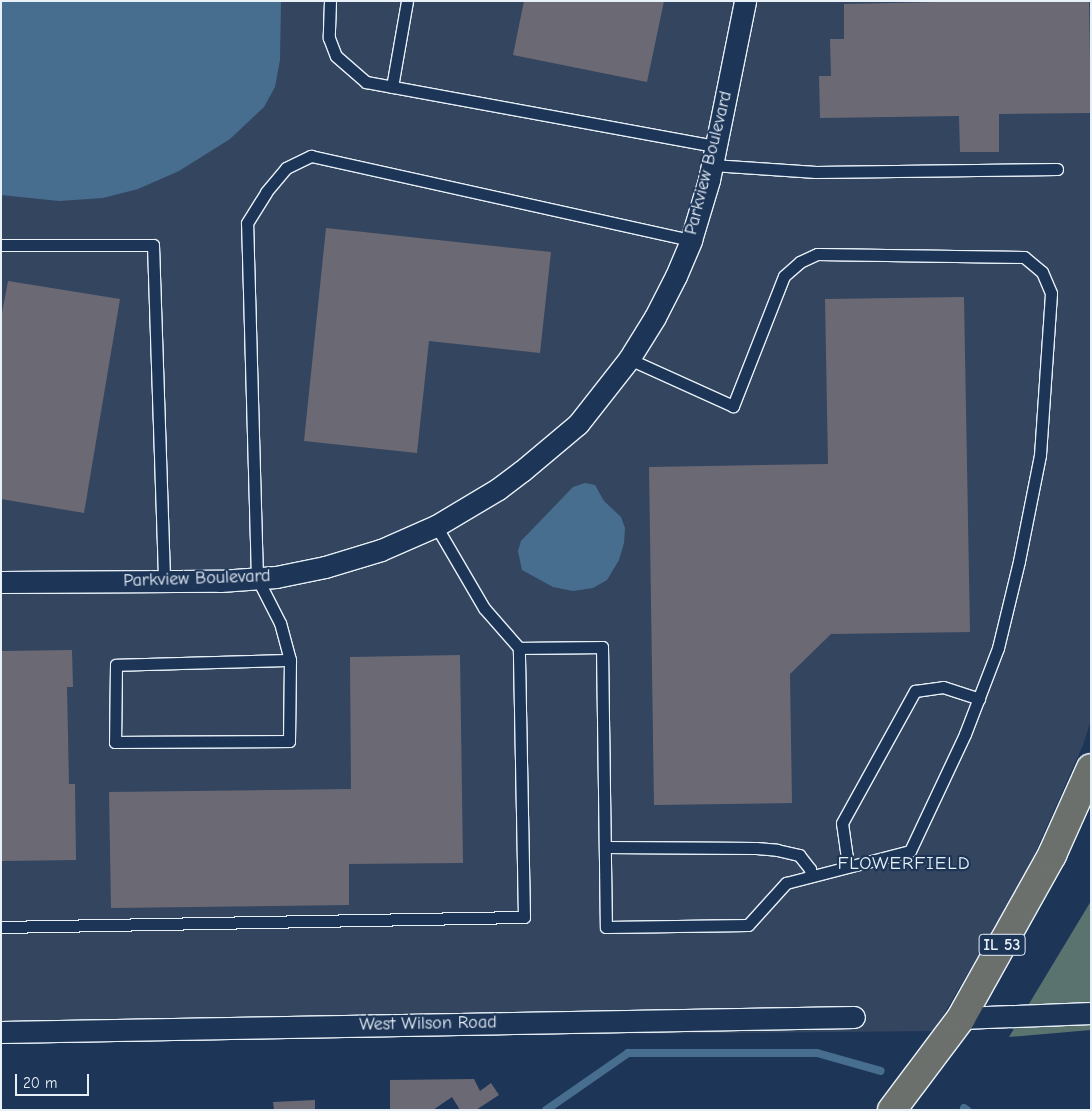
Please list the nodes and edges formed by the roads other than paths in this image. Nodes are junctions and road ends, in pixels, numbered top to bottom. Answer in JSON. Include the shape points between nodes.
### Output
{"nodes":[{"id":1,"x":330,"y":1,"type":"edge"},
{"id":2,"x":407,"y":1,"type":"edge"},
{"id":3,"x":745,"y":1,"type":"edge"},
{"id":4,"x":392,"y":87,"type":"junction"},
{"id":5,"x":714,"y":156,"type":"junction"},
{"id":6,"x":1057,"y":170,"type":"dead end"},
{"id":7,"x":691,"y":240,"type":"junction"},
{"id":8,"x":1,"y":246,"type":"edge"},
{"id":9,"x":629,"y":359,"type":"junction"},
{"id":10,"x":436,"y":526,"type":"junction"},
{"id":11,"x":257,"y":578,"type":"junction"},
{"id":12,"x":1,"y":582,"type":"edge"},
{"id":13,"x":164,"y":582,"type":"junction"},
{"id":14,"x":519,"y":648,"type":"junction"},
{"id":15,"x":290,"y":660,"type":"junction"},
{"id":16,"x":978,"y":699,"type":"junction"},
{"id":17,"x":1091,"y":768,"type":"edge"},
{"id":18,"x":605,"y":847,"type":"junction"},
{"id":19,"x":848,"y":866,"type":"junction"},
{"id":20,"x":811,"y":876,"type":"junction"},
{"id":21,"x":1,"y":927,"type":"edge"},
{"id":22,"x":1091,"y":1013,"type":"edge"},
{"id":23,"x":854,"y":1017,"type":"dead end"},
{"id":24,"x":960,"y":1018,"type":"junction"},
{"id":25,"x":1,"y":1032,"type":"edge"},
{"id":26,"x":892,"y":1110,"type":"edge"}],
"edges":[{"from":1,"to":4,"type":"lane","via":[[329,38],[336,56],[366,82]]},
{"from":2,"to":4,"type":"lane"},
{"from":3,"to":5,"type":"street","name":"Parkview Boulevard"},
{"from":4,"to":5,"type":"lane"},
{"from":5,"to":6,"type":"lane","via":[[816,172]]},
{"from":5,"to":7,"type":"street","name":"Parkview Boulevard"},
{"from":7,"to":9,"type":"street","name":"Parkview Boulevard","via":[[655,316]]},
{"from":7,"to":11,"type":"lane","via":[[311,156],[286,168],[247,223]]},
{"from":8,"to":13,"type":"lane","via":[[153,246]]},
{"from":9,"to":10,"type":"street","name":"Parkview Boulevard","via":[[578,424],[504,485]]},
{"from":9,"to":16,"type":"lane","via":[[733,406],[784,276],[800,262],[817,254],[1024,257],[1042,272],[1052,293],[1040,455],[998,648]]},
{"from":10,"to":11,"type":"street","name":"Parkview Boulevard","via":[[381,550],[326,567]]},
{"from":10,"to":14,"type":"lane","via":[[484,608]]},
{"from":11,"to":13,"type":"street","name":"Parkview Boulevard"},
{"from":11,"to":15,"type":"lane","via":[[280,623]]},
{"from":12,"to":13,"type":"street","name":"Parkview Boulevard"},
{"from":14,"to":18,"type":"lane","via":[[602,647]]},
{"from":14,"to":21,"type":"lane","via":[[524,917]]},
{"from":15,"to":15,"type":"lane","via":[[289,741],[115,742],[116,664]]},
{"from":16,"to":19,"type":"lane","via":[[910,851]]},
{"from":16,"to":19,"type":"lane","via":[[943,687],[915,692],[842,823]]},
{"from":17,"to":24,"type":"main road","number":"IL 53","via":[[1052,855]]},
{"from":18,"to":20,"type":"lane","via":[[777,850],[799,855],[810,869]]},
{"from":18,"to":20,"type":"lane","via":[[606,927],[748,925],[786,884]]},
{"from":19,"to":20,"type":"lane"},
{"from":22,"to":24,"type":"street"},
{"from":23,"to":25,"type":"street","name":"West Wilson Road"},
{"from":24,"to":26,"type":"main road","number":"IL 53"}]}
